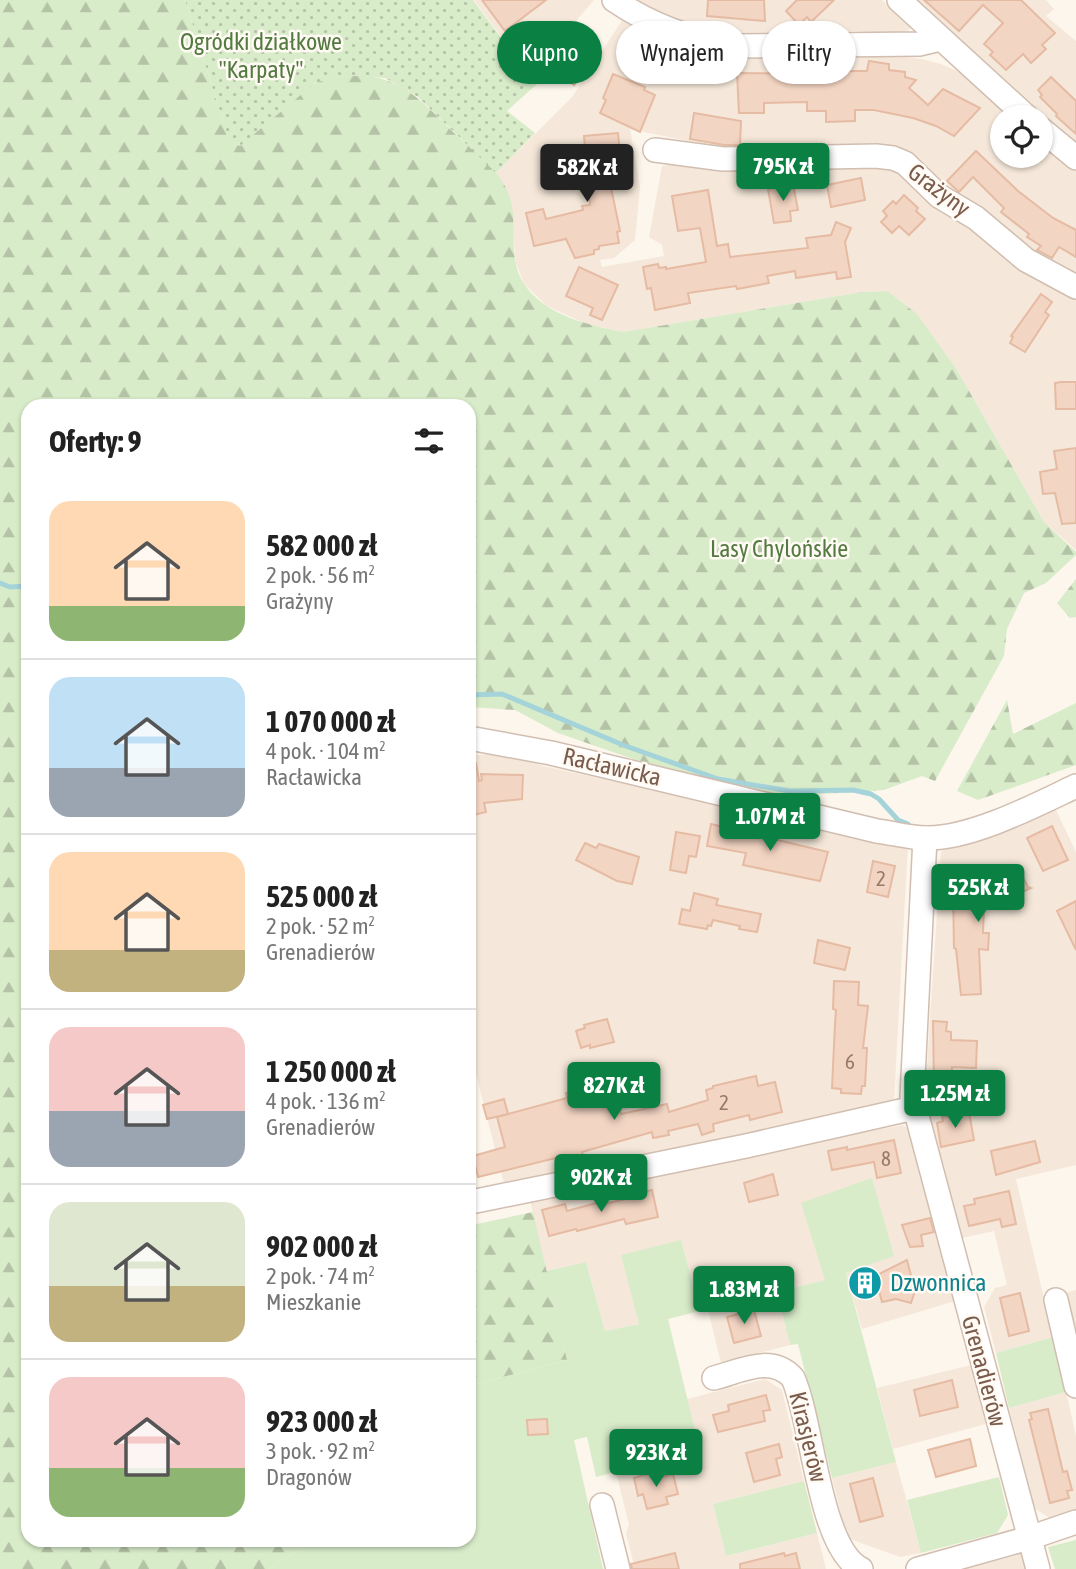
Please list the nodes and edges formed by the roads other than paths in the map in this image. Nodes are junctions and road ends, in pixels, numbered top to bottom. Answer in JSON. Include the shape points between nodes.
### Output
{"nodes":[{"id":1,"x":614,"y":0,"type":"edge"},
{"id":2,"x":898,"y":0,"type":"edge"},
{"id":3,"x":940,"y":38,"type":"junction"},
{"id":4,"x":1014,"y":105,"type":"edge"},
{"id":5,"x":1053,"y":139,"type":"edge"},
{"id":6,"x":655,"y":150,"type":"dead end"},
{"id":7,"x":1076,"y":158,"type":"edge"},
{"id":8,"x":1076,"y":287,"type":"edge"},
{"id":9,"x":476,"y":739,"type":"edge"},
{"id":10,"x":1076,"y":786,"type":"edge"},
{"id":11,"x":925,"y":838,"type":"junction"},
{"id":12,"x":914,"y":1108,"type":"junction"},
{"id":13,"x":476,"y":1201,"type":"edge"},
{"id":14,"x":1056,"y":1300,"type":"dead end"},
{"id":15,"x":714,"y":1378,"type":"dead end"},
{"id":16,"x":1076,"y":1386,"type":"edge"},
{"id":17,"x":602,"y":1505,"type":"dead end"},
{"id":18,"x":1076,"y":1522,"type":"edge"},
{"id":19,"x":1028,"y":1538,"type":"junction"},
{"id":20,"x":854,"y":1567,"type":"edge"},
{"id":21,"x":618,"y":1569,"type":"edge"},
{"id":22,"x":918,"y":1569,"type":"edge"},
{"id":23,"x":1038,"y":1569,"type":"edge"}],
"edges":[{"from":1,"to":3,"type":"street","via":[[661,27],[739,46],[919,44]]},
{"from":2,"to":3,"type":"street"},
{"from":3,"to":4,"type":"street"},
{"from":5,"to":7,"type":"street"},
{"from":6,"to":8,"type":"street","name":"Grażyny","via":[[723,159],[893,158],[1026,260]]},
{"from":9,"to":11,"type":"street","name":"Racławicka"},
{"from":10,"to":11,"type":"street","name":"Racławicka","via":[[966,832]]},
{"from":11,"to":12,"type":"street","name":"Grenadierów"},
{"from":12,"to":13,"type":"street"},
{"from":12,"to":19,"type":"street","name":"Grenadierów"},
{"from":14,"to":16,"type":"street"},
{"from":15,"to":20,"type":"street","name":"Kirasjerów","via":[[767,1364],[793,1378],[830,1524],[839,1549]]},
{"from":17,"to":21,"type":"street"},
{"from":18,"to":19,"type":"street"},
{"from":19,"to":22,"type":"street"},
{"from":19,"to":23,"type":"street","name":"Grenadierów"}]}
